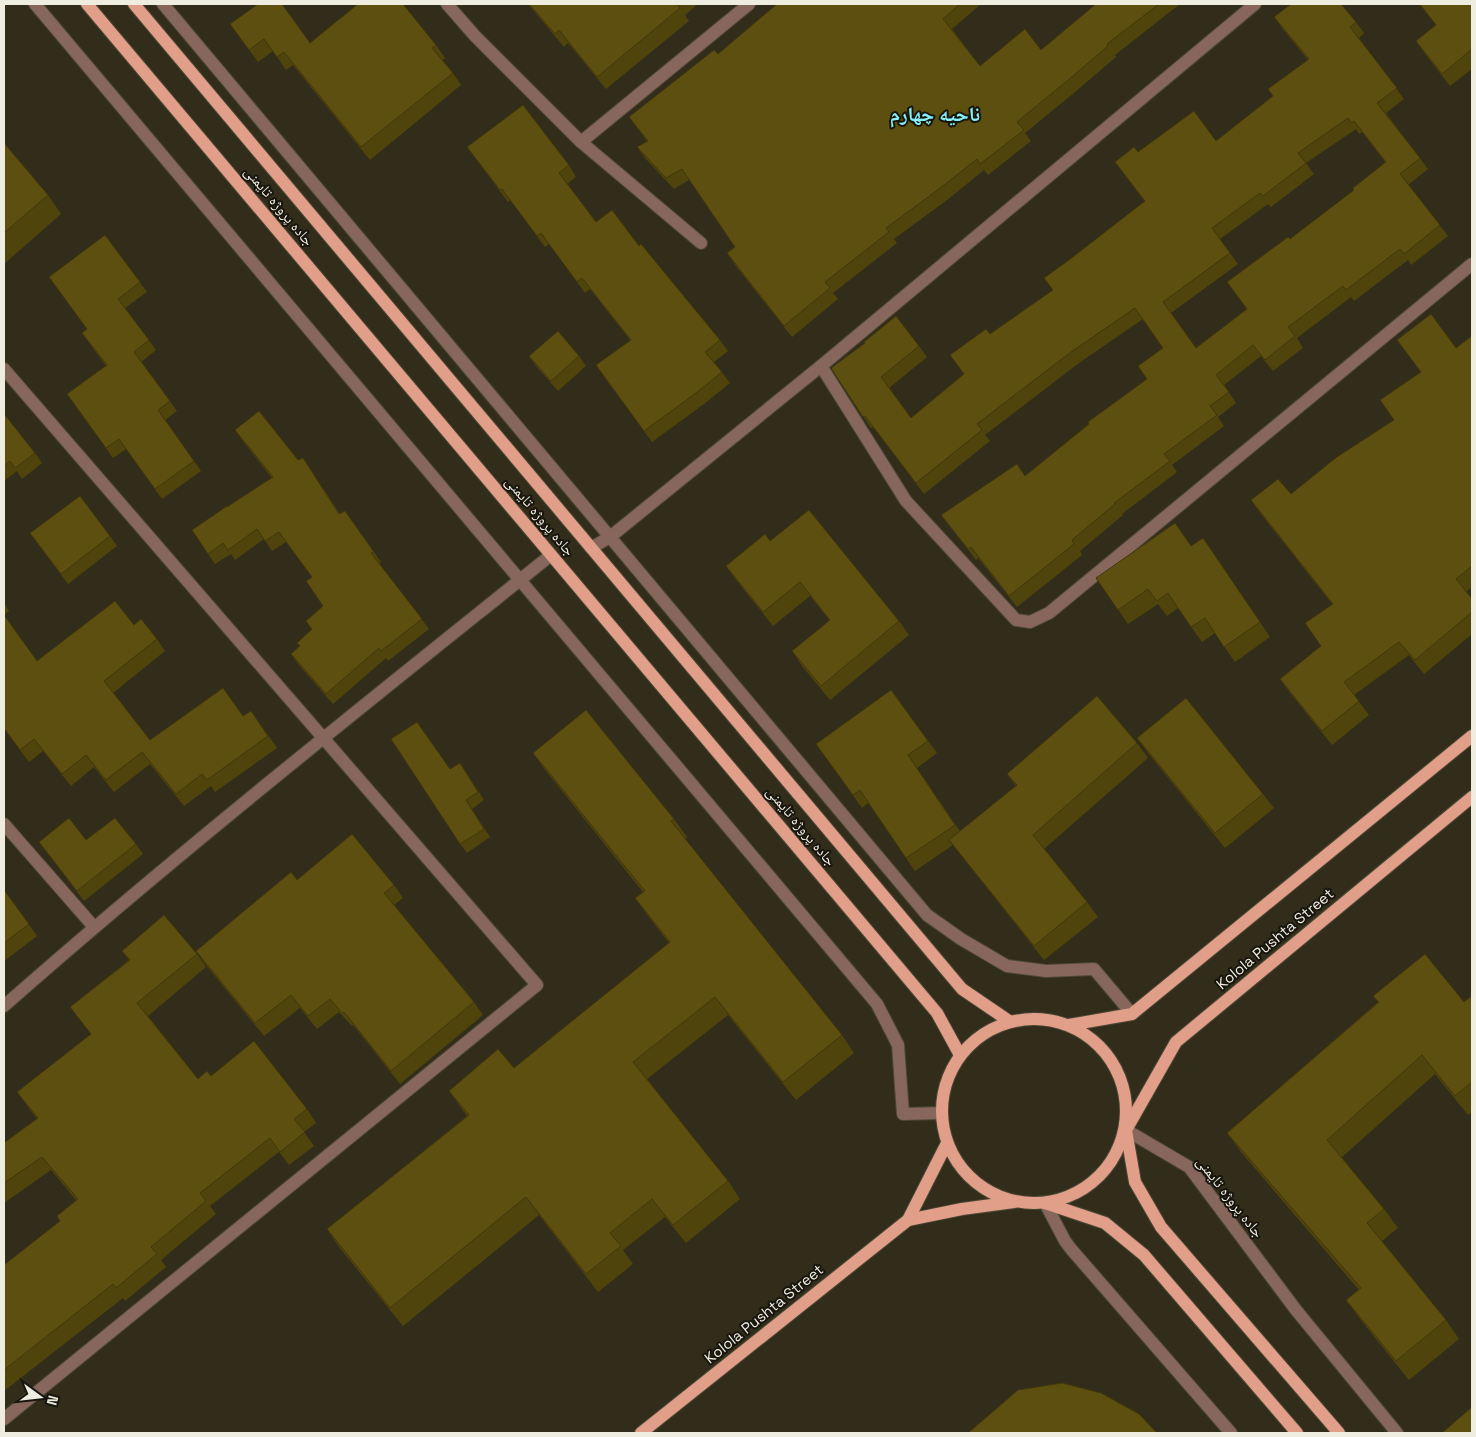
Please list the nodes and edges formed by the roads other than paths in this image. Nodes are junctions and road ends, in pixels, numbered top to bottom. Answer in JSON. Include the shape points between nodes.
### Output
{"nodes":[{"id":1,"x":35,"y":4,"type":"edge"},
{"id":2,"x":87,"y":4,"type":"edge"},
{"id":3,"x":134,"y":4,"type":"edge"},
{"id":4,"x":164,"y":4,"type":"edge"},
{"id":5,"x":447,"y":4,"type":"edge"},
{"id":6,"x":749,"y":4,"type":"edge"},
{"id":7,"x":1255,"y":4,"type":"edge"},
{"id":8,"x":581,"y":142,"type":"junction"},
{"id":9,"x":702,"y":243,"type":"dead end"},
{"id":10,"x":1472,"y":264,"type":"edge"},
{"id":11,"x":821,"y":366,"type":"junction"},
{"id":12,"x":4,"y":369,"type":"edge"},
{"id":13,"x":610,"y":537,"type":"junction"},
{"id":14,"x":591,"y":548,"type":"junction"},
{"id":15,"x":551,"y":554,"type":"junction"},
{"id":16,"x":520,"y":580,"type":"junction"},
{"id":17,"x":1472,"y":736,"type":"edge"},
{"id":18,"x":323,"y":738,"type":"junction"},
{"id":19,"x":1472,"y":797,"type":"edge"},
{"id":20,"x":4,"y":824,"type":"edge"},
{"id":21,"x":94,"y":927,"type":"junction"},
{"id":22,"x":4,"y":1006,"type":"edge"},
{"id":23,"x":1132,"y":1014,"type":"junction"},
{"id":24,"x":1009,"y":1021,"type":"junction"},
{"id":25,"x":1069,"y":1025,"type":"junction"},
{"id":26,"x":960,"y":1055,"type":"junction"},
{"id":27,"x":941,"y":1113,"type":"junction"},
{"id":28,"x":1126,"y":1130,"type":"junction"},
{"id":29,"x":947,"y":1143,"type":"junction"},
{"id":30,"x":1014,"y":1202,"type":"junction"},
{"id":31,"x":1045,"y":1202,"type":"junction"},
{"id":32,"x":908,"y":1220,"type":"junction"},
{"id":33,"x":4,"y":1419,"type":"edge"},
{"id":34,"x":641,"y":1433,"type":"edge"},
{"id":35,"x":1231,"y":1433,"type":"edge"},
{"id":36,"x":1297,"y":1433,"type":"edge"},
{"id":37,"x":1339,"y":1433,"type":"edge"},
{"id":38,"x":1397,"y":1433,"type":"edge"}],
"edges":[{"from":1,"to":16,"type":"street"},
{"from":2,"to":15,"type":"main road","name":"جاده پروژه تایمنی"},
{"from":3,"to":14,"type":"main road","name":"جاده پروژه تایمنی"},
{"from":4,"to":13,"type":"street"},
{"from":5,"to":8,"type":"street"},
{"from":6,"to":8,"type":"street"},
{"from":7,"to":11,"type":"street"},
{"from":8,"to":9,"type":"street"},
{"from":10,"to":11,"type":"street","via":[[1049,613],[1030,622],[1016,620],[906,501]]},
{"from":11,"to":13,"type":"street"},
{"from":12,"to":18,"type":"street"},
{"from":13,"to":14,"type":"street"},
{"from":13,"to":23,"type":"street","via":[[927,915],[1007,966],[1046,971],[1094,969]]},
{"from":14,"to":24,"type":"main road","name":"جاده پروژه تایمنی","via":[[962,989]]},
{"from":15,"to":16,"type":"street"},
{"from":15,"to":26,"type":"main road","name":"جاده پروژه تایمنی","via":[[937,1013]]},
{"from":16,"to":18,"type":"street"},
{"from":16,"to":27,"type":"street","via":[[877,1004],[898,1045],[903,1114]]},
{"from":17,"to":23,"type":"main road"},
{"from":18,"to":21,"type":"street"},
{"from":18,"to":33,"type":"street","via":[[537,985]]},
{"from":19,"to":28,"type":"main road","name":"Kolola Pushta Street","via":[[1176,1042]]},
{"from":20,"to":21,"type":"street"},
{"from":21,"to":22,"type":"street"},
{"from":23,"to":25,"type":"main road"},
{"from":24,"to":25,"type":"main road","via":[[1039,1018]]},
{"from":24,"to":26,"type":"main road","via":[[982,1034]]},
{"from":25,"to":28,"type":"main road","via":[[1094,1040],[1114,1064],[1124,1092]]},
{"from":26,"to":27,"type":"main road","via":[[946,1082]]},
{"from":27,"to":29,"type":"main road"},
{"from":28,"to":31,"type":"main road","name":"Kolola Pushta Street","via":[[1117,1151],[1099,1176],[1074,1194]]},
{"from":28,"to":37,"type":"main road","via":[[1135,1182],[1161,1227]]},
{"from":28,"to":38,"type":"street","name":"جاده پروژه تایمنی","via":[[1190,1168],[1296,1310]]},
{"from":29,"to":30,"type":"main road","via":[[962,1170],[986,1190]]},
{"from":29,"to":32,"type":"main road"},
{"from":30,"to":31,"type":"main road"},
{"from":30,"to":32,"type":"main road"},
{"from":31,"to":35,"type":"street","via":[[1071,1249]]},
{"from":31,"to":36,"type":"main road","via":[[1105,1223],[1144,1255]]},
{"from":32,"to":34,"type":"main road","name":"Kolola Pushta Street"}]}
